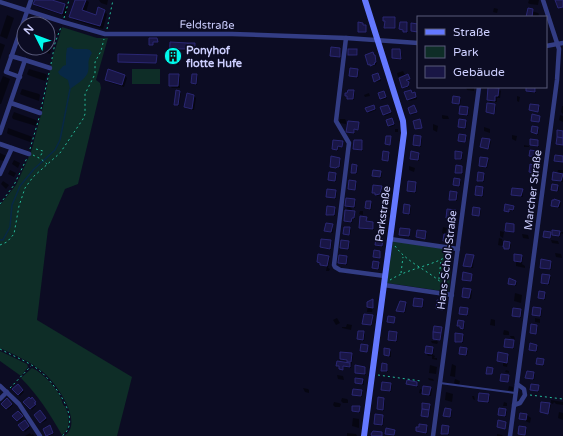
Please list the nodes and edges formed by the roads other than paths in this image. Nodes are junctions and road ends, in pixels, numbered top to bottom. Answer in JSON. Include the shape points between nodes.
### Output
{"nodes":[{"id":1,"x":31,"y":0,"type":"edge"},
{"id":2,"x":365,"y":0,"type":"edge"},
{"id":3,"x":544,"y":0,"type":"edge"},
{"id":4,"x":0,"y":2,"type":"edge"},
{"id":5,"x":27,"y":10,"type":"junction"},
{"id":6,"x":346,"y":38,"type":"junction"},
{"id":7,"x":378,"y":41,"type":"junction"},
{"id":8,"x":417,"y":44,"type":"edge"},
{"id":9,"x":560,"y":44,"type":"edge"},
{"id":10,"x":547,"y":46,"type":"edge"},
{"id":11,"x":11,"y":56,"type":"junction"},
{"id":12,"x":24,"y":60,"type":"junction"},
{"id":13,"x":50,"y":68,"type":"dead end"},
{"id":14,"x":20,"y":76,"type":"junction"},
{"id":15,"x":479,"y":88,"type":"edge"},
{"id":16,"x":11,"y":103,"type":"junction"},
{"id":17,"x":40,"y":113,"type":"dead end"},
{"id":18,"x":0,"y":134,"type":"edge"},
{"id":19,"x":0,"y":144,"type":"edge"},
{"id":20,"x":12,"y":148,"type":"junction"},
{"id":21,"x":29,"y":154,"type":"road end"},
{"id":22,"x":0,"y":174,"type":"edge"},
{"id":23,"x":390,"y":239,"type":"junction"},
{"id":24,"x":458,"y":249,"type":"junction"},
{"id":25,"x":385,"y":276,"type":"junction"},
{"id":26,"x":384,"y":285,"type":"junction"},
{"id":27,"x":452,"y":294,"type":"junction"},
{"id":28,"x":440,"y":384,"type":"junction"},
{"id":29,"x":517,"y":384,"type":"junction"},
{"id":30,"x":0,"y":386,"type":"edge"},
{"id":31,"x":7,"y":392,"type":"junction"},
{"id":32,"x":516,"y":393,"type":"junction"},
{"id":33,"x":0,"y":399,"type":"edge"},
{"id":34,"x":514,"y":405,"type":"junction"},
{"id":35,"x":40,"y":436,"type":"edge"},
{"id":36,"x":364,"y":436,"type":"edge"},
{"id":37,"x":433,"y":436,"type":"edge"},
{"id":38,"x":510,"y":436,"type":"edge"}],
"edges":[{"from":1,"to":5,"type":"street"},
{"from":2,"to":7,"type":"street","name":"Parkstraße"},
{"from":3,"to":9,"type":"street","name":"Marcher Straße"},
{"from":4,"to":5,"type":"street","name":"Feldstraße"},
{"from":5,"to":6,"type":"street","name":"Feldstraße","via":[[105,34],[232,34]]},
{"from":5,"to":11,"type":"street"},
{"from":6,"to":7,"type":"street","name":"Feldstraße"},
{"from":6,"to":25,"type":"street","via":[[336,121],[349,143],[334,265],[340,270]]},
{"from":7,"to":8,"type":"street","name":"Feldstraße"},
{"from":7,"to":23,"type":"street","name":"Parkstraße","via":[[404,127]]},
{"from":9,"to":10,"type":"street"},
{"from":9,"to":29,"type":"street","name":"Marcher Straße"},
{"from":11,"to":12,"type":"street"},
{"from":11,"to":14,"type":"street","via":[[6,72]]},
{"from":12,"to":13,"type":"street"},
{"from":12,"to":14,"type":"street"},
{"from":14,"to":16,"type":"street"},
{"from":15,"to":24,"type":"street","name":"Hans-Scholl-Straße"},
{"from":16,"to":17,"type":"street"},
{"from":16,"to":18,"type":"street"},
{"from":19,"to":20,"type":"street"},
{"from":20,"to":21,"type":"street"},
{"from":20,"to":22,"type":"street"},
{"from":23,"to":24,"type":"street"},
{"from":23,"to":25,"type":"street","name":"Parkstraße"},
{"from":24,"to":27,"type":"street","name":"Hans-Scholl-Straße"},
{"from":25,"to":26,"type":"street","name":"Parkstraße"},
{"from":26,"to":27,"type":"street"},
{"from":26,"to":36,"type":"street","name":"Parkstraße"},
{"from":27,"to":28,"type":"street","name":"Hans-Scholl-Straße"},
{"from":28,"to":32,"type":"lane"},
{"from":28,"to":37,"type":"street","name":"Hans-Scholl-Straße"},
{"from":29,"to":32,"type":"street","name":"Marcher Straße"},
{"from":29,"to":34,"type":"street","via":[[524,389],[525,395],[520,403]]},
{"from":30,"to":31,"type":"street"},
{"from":31,"to":33,"type":"street"},
{"from":31,"to":35,"type":"street"},
{"from":32,"to":34,"type":"street","name":"Marcher Straße"},
{"from":34,"to":38,"type":"street","name":"Marcher Straße"}]}
